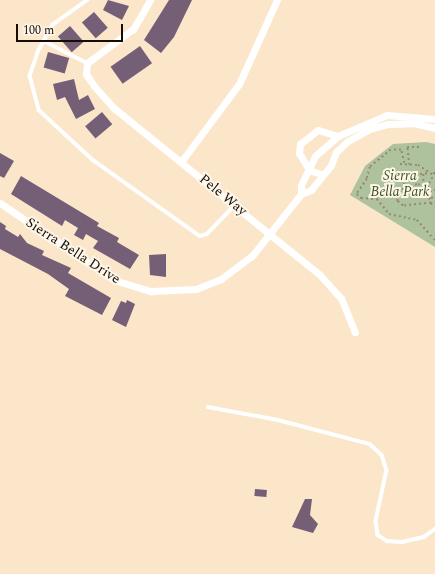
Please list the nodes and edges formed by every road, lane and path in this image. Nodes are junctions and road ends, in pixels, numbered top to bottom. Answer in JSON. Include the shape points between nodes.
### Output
{"nodes":[{"id":1,"x":88,"y":0,"type":"edge"},
{"id":2,"x":150,"y":0,"type":"edge"},
{"id":3,"x":277,"y":0,"type":"edge"},
{"id":4,"x":44,"y":41,"type":"junction"},
{"id":5,"x":87,"y":64,"type":"junction"},
{"id":6,"x":435,"y":119,"type":"edge"},
{"id":7,"x":435,"y":128,"type":"edge"},
{"id":8,"x":338,"y":136,"type":"junction"},
{"id":9,"x":421,"y":148,"type":"dead end"},
{"id":10,"x":181,"y":162,"type":"junction"},
{"id":11,"x":404,"y":163,"type":"junction"},
{"id":12,"x":400,"y":164,"type":"dead end"},
{"id":13,"x":409,"y":165,"type":"junction"},
{"id":14,"x":309,"y":170,"type":"junction"},
{"id":15,"x":435,"y":171,"type":"edge"},
{"id":16,"x":321,"y":174,"type":"junction"},
{"id":17,"x":432,"y":174,"type":"junction"},
{"id":18,"x":397,"y":176,"type":"dead end"},
{"id":19,"x":435,"y":176,"type":"edge"},
{"id":20,"x":407,"y":186,"type":"junction"},
{"id":21,"x":423,"y":186,"type":"junction"},
{"id":22,"x":427,"y":188,"type":"junction"},
{"id":23,"x":435,"y":190,"type":"edge"},
{"id":24,"x":430,"y":193,"type":"junction"},
{"id":25,"x":301,"y":194,"type":"junction"},
{"id":26,"x":435,"y":197,"type":"edge"},
{"id":27,"x":431,"y":198,"type":"junction"},
{"id":28,"x":0,"y":203,"type":"edge"},
{"id":29,"x":431,"y":203,"type":"junction"},
{"id":30,"x":235,"y":205,"type":"junction"},
{"id":31,"x":434,"y":207,"type":"edge"},
{"id":32,"x":270,"y":233,"type":"junction"},
{"id":33,"x":435,"y":240,"type":"edge"},
{"id":34,"x":355,"y":332,"type":"dead end"},
{"id":35,"x":208,"y":407,"type":"dead end"},
{"id":36,"x":435,"y":529,"type":"edge"}],
"edges":[{"from":1,"to":4,"type":"lane","via":[[63,15]]},
{"from":2,"to":5,"type":"street","via":[[133,29]]},
{"from":3,"to":10,"type":"street","via":[[239,84]]},
{"from":4,"to":5,"type":"lane"},
{"from":4,"to":30,"type":"lane","via":[[34,60],[31,88],[39,110],[62,134],[200,236],[207,234]]},
{"from":5,"to":10,"type":"street","name":"Pele Way","via":[[86,74],[115,109]]},
{"from":6,"to":8,"type":"street","name":"Sierra Bella Drive","via":[[387,115]]},
{"from":7,"to":16,"type":"street","name":"Sierra Bella Drive","via":[[413,123],[370,129],[336,152],[331,165]]},
{"from":8,"to":14,"type":"street","name":"Sierra Bella Drive","via":[[315,156]]},
{"from":8,"to":14,"type":"street","via":[[318,130],[307,135],[300,144],[299,153]]},
{"from":9,"to":13,"type":"path","via":[[407,147]]},
{"from":10,"to":30,"type":"street","name":"Pele Way"},
{"from":11,"to":12,"type":"path"},
{"from":11,"to":13,"type":"path"},
{"from":11,"to":33,"type":"path","via":[[401,150],[391,150],[370,167],[367,179],[356,194],[361,198],[377,200],[389,214],[417,220]]},
{"from":13,"to":17,"type":"path"},
{"from":14,"to":16,"type":"street"},
{"from":14,"to":25,"type":"street","name":"Sierra Bella Drive"},
{"from":15,"to":17,"type":"path"},
{"from":16,"to":25,"type":"street","name":"Sierra Bella Drive","via":[[311,190]]},
{"from":17,"to":19,"type":"path"},
{"from":17,"to":21,"type":"path","via":[[422,174]]},
{"from":17,"to":22,"type":"path"},
{"from":18,"to":20,"type":"path"},
{"from":20,"to":21,"type":"path"},
{"from":20,"to":29,"type":"path","via":[[398,193],[400,204]]},
{"from":21,"to":22,"type":"path"},
{"from":22,"to":24,"type":"path"},
{"from":23,"to":24,"type":"path"},
{"from":24,"to":27,"type":"path"},
{"from":25,"to":32,"type":"street","name":"Sierra Bella Drive"},
{"from":26,"to":27,"type":"path"},
{"from":27,"to":29,"type":"path"},
{"from":28,"to":32,"type":"street","name":"Sierra Bella Drive","via":[[114,280],[151,291],[196,289],[221,279],[252,256]]},
{"from":29,"to":31,"type":"path"},
{"from":30,"to":32,"type":"street","name":"Pele Way"},
{"from":32,"to":34,"type":"street","name":"Pele Way","via":[[341,298]]},
{"from":35,"to":36,"type":"lane","via":[[278,420],[370,444],[382,455],[387,470],[376,521],[378,535],[387,541],[402,542],[424,537]]}]}
